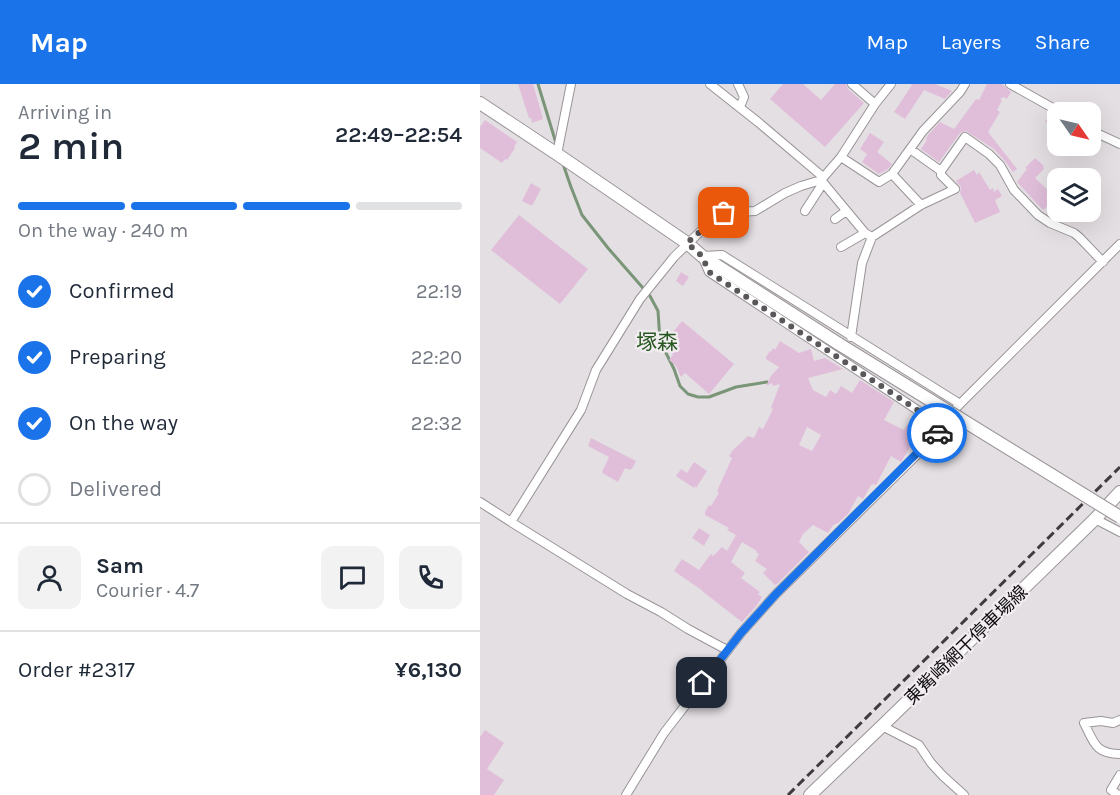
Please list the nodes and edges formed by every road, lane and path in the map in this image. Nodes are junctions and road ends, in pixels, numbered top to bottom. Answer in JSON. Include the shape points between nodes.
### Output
{"nodes":[{"id":1,"x":571,"y":84,"type":"edge"},
{"id":2,"x":710,"y":84,"type":"edge"},
{"id":3,"x":738,"y":84,"type":"edge"},
{"id":4,"x":852,"y":84,"type":"edge"},
{"id":5,"x":891,"y":84,"type":"edge"},
{"id":6,"x":965,"y":84,"type":"edge"},
{"id":7,"x":1011,"y":84,"type":"edge"},
{"id":8,"x":480,"y":103,"type":"edge"},
{"id":9,"x":875,"y":104,"type":"junction"},
{"id":10,"x":1047,"y":105,"type":"edge"},
{"id":11,"x":740,"y":107,"type":"junction"},
{"id":12,"x":1101,"y":135,"type":"edge"},
{"id":13,"x":1120,"y":144,"type":"edge"},
{"id":14,"x":910,"y":149,"type":"junction"},
{"id":15,"x":557,"y":154,"type":"junction"},
{"id":16,"x":841,"y":157,"type":"junction"},
{"id":17,"x":941,"y":171,"type":"junction"},
{"id":18,"x":892,"y":174,"type":"junction"},
{"id":19,"x":822,"y":180,"type":"junction"},
{"id":20,"x":921,"y":205,"type":"junction"},
{"id":21,"x":805,"y":211,"type":"dead end"},
{"id":22,"x":846,"y":211,"type":"junction"},
{"id":23,"x":836,"y":219,"type":"dead end"},
{"id":24,"x":868,"y":235,"type":"junction"},
{"id":25,"x":687,"y":243,"type":"junction"},
{"id":26,"x":1120,"y":244,"type":"edge"},
{"id":27,"x":841,"y":247,"type":"dead end"},
{"id":28,"x":702,"y":256,"type":"junction"},
{"id":29,"x":1103,"y":262,"type":"junction"},
{"id":30,"x":851,"y":337,"type":"junction"},
{"id":31,"x":960,"y":404,"type":"junction"},
{"id":32,"x":940,"y":425,"type":"junction"},
{"id":33,"x":1118,"y":498,"type":"edge"},
{"id":34,"x":480,"y":502,"type":"edge"},
{"id":35,"x":1120,"y":517,"type":"edge"},
{"id":36,"x":1095,"y":519,"type":"junction"},
{"id":37,"x":511,"y":522,"type":"junction"},
{"id":38,"x":1120,"y":532,"type":"edge"},
{"id":39,"x":728,"y":650,"type":"junction"},
{"id":40,"x":1120,"y":720,"type":"edge"},
{"id":41,"x":882,"y":726,"type":"junction"},
{"id":42,"x":1120,"y":754,"type":"edge"},
{"id":43,"x":1120,"y":775,"type":"edge"},
{"id":44,"x":626,"y":795,"type":"edge"},
{"id":45,"x":810,"y":795,"type":"edge"},
{"id":46,"x":964,"y":795,"type":"edge"},
{"id":47,"x":1119,"y":795,"type":"edge"}],
"edges":[{"from":1,"to":15,"type":"street"},
{"from":2,"to":11,"type":"street"},
{"from":3,"to":11,"type":"street","via":[[744,97]]},
{"from":4,"to":9,"type":"street"},
{"from":5,"to":9,"type":"street"},
{"from":6,"to":14,"type":"street"},
{"from":7,"to":10,"type":"street"},
{"from":8,"to":15,"type":"street"},
{"from":9,"to":16,"type":"street"},
{"from":11,"to":19,"type":"street"},
{"from":12,"to":13,"type":"street"},
{"from":14,"to":17,"type":"street"},
{"from":14,"to":18,"type":"street"},
{"from":15,"to":25,"type":"street"},
{"from":16,"to":18,"type":"street","via":[[879,182]]},
{"from":16,"to":19,"type":"street"},
{"from":17,"to":20,"type":"street","via":[[955,189]]},
{"from":17,"to":29,"type":"street","via":[[965,137],[1000,165],[1014,190],[1038,215],[1080,237]]},
{"from":18,"to":20,"type":"street"},
{"from":19,"to":21,"type":"street"},
{"from":19,"to":22,"type":"street"},
{"from":19,"to":25,"type":"street","via":[[785,193],[755,211],[724,213]]},
{"from":20,"to":24,"type":"street"},
{"from":22,"to":23,"type":"street"},
{"from":22,"to":24,"type":"street"},
{"from":24,"to":27,"type":"street"},
{"from":24,"to":30,"type":"street"},
{"from":25,"to":28,"type":"street"},
{"from":25,"to":37,"type":"street","via":[[639,299],[596,370],[581,410]]},
{"from":26,"to":29,"type":"street"},
{"from":28,"to":30,"type":"street","via":[[722,255]]},
{"from":28,"to":32,"type":"street","via":[[709,272]]},
{"from":28,"to":35,"type":"street","bridge":true},
{"from":29,"to":31,"type":"street"},
{"from":30,"to":31,"type":"street"},
{"from":31,"to":32,"type":"street"},
{"from":32,"to":39,"type":"street","via":[[937,435],[776,594]]},
{"from":33,"to":36,"type":"street","name":"東觜崎網干停車場線"},
{"from":34,"to":37,"type":"street"},
{"from":36,"to":38,"type":"street"},
{"from":36,"to":41,"type":"street","name":"東觜崎網干停車場線"},
{"from":37,"to":39,"type":"street","via":[[627,594]]},
{"from":39,"to":44,"type":"street","via":[[664,733]]},
{"from":40,"to":42,"type":"street","via":[[1084,723],[1098,749]]},
{"from":41,"to":45,"type":"street","name":"東觜崎網干停車場線"},
{"from":41,"to":46,"type":"street","via":[[919,745],[931,764]]},
{"from":43,"to":47,"type":"street","via":[[1111,790]]}]}
